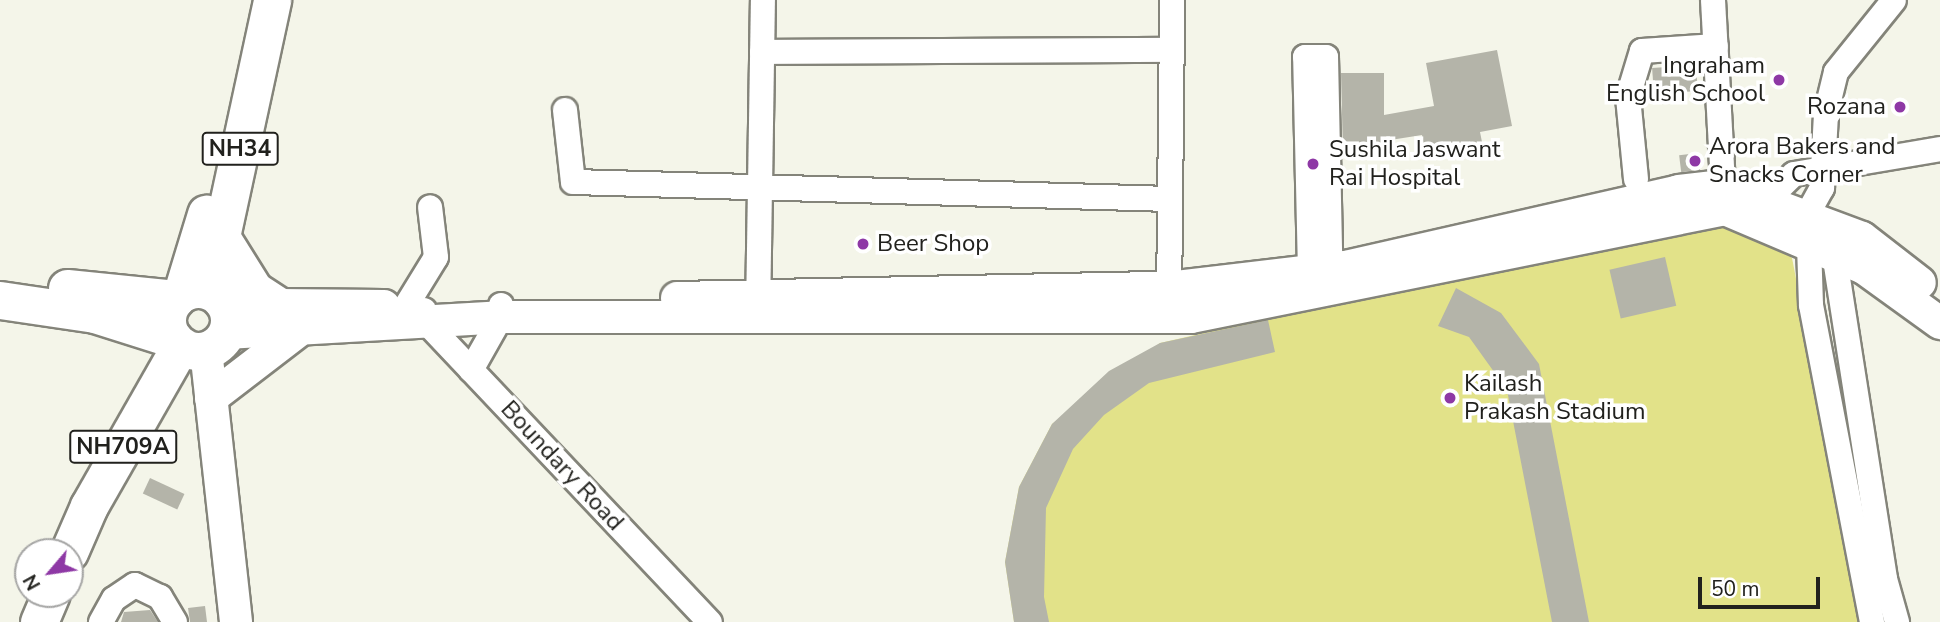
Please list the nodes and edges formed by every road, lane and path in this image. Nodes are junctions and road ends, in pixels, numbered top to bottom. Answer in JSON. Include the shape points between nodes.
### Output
{"nodes":[{"id":1,"x":251,"y":0,"type":"edge"},
{"id":2,"x":272,"y":0,"type":"edge"},
{"id":3,"x":763,"y":0,"type":"edge"},
{"id":4,"x":1172,"y":0,"type":"edge"},
{"id":5,"x":1713,"y":0,"type":"edge"},
{"id":6,"x":1894,"y":0,"type":"edge"},
{"id":7,"x":1716,"y":46,"type":"junction"},
{"id":8,"x":1171,"y":50,"type":"junction"},
{"id":9,"x":762,"y":52,"type":"junction"},
{"id":10,"x":246,"y":71,"type":"junction"},
{"id":11,"x":565,"y":110,"type":"dead end"},
{"id":12,"x":1940,"y":149,"type":"edge"},
{"id":13,"x":1823,"y":177,"type":"junction"},
{"id":14,"x":1636,"y":179,"type":"dead end"},
{"id":15,"x":760,"y":187,"type":"junction"},
{"id":16,"x":1724,"y":197,"type":"junction"},
{"id":17,"x":1169,"y":199,"type":"junction"},
{"id":18,"x":1765,"y":202,"type":"junction"},
{"id":19,"x":430,"y":207,"type":"dead end"},
{"id":20,"x":1820,"y":236,"type":"junction"},
{"id":21,"x":221,"y":237,"type":"junction"},
{"id":22,"x":1323,"y":277,"type":"junction"},
{"id":23,"x":0,"y":280,"type":"edge"},
{"id":24,"x":178,"y":296,"type":"junction"},
{"id":25,"x":1940,"y":298,"type":"edge"},
{"id":26,"x":0,"y":300,"type":"edge"},
{"id":27,"x":1169,"y":302,"type":"junction"},
{"id":28,"x":758,"y":307,"type":"junction"},
{"id":29,"x":501,"y":310,"type":"junction"},
{"id":30,"x":418,"y":311,"type":"junction"},
{"id":31,"x":287,"y":319,"type":"junction"},
{"id":32,"x":1940,"y":323,"type":"edge"},
{"id":33,"x":206,"y":331,"type":"junction"},
{"id":34,"x":471,"y":370,"type":"junction"},
{"id":35,"x":211,"y":398,"type":"junction"},
{"id":36,"x":75,"y":538,"type":"edge"},
{"id":37,"x":101,"y":622,"type":"edge"},
{"id":38,"x":174,"y":622,"type":"edge"},
{"id":39,"x":236,"y":622,"type":"edge"},
{"id":40,"x":710,"y":622,"type":"edge"},
{"id":41,"x":1872,"y":622,"type":"edge"},
{"id":42,"x":1897,"y":622,"type":"edge"}],
"edges":[{"from":1,"to":10,"type":"highway","number":"NH34"},
{"from":2,"to":10,"type":"highway","number":"NH34"},
{"from":3,"to":9,"type":"street"},
{"from":4,"to":8,"type":"street"},
{"from":5,"to":7,"type":"street"},
{"from":6,"to":13,"type":"street","via":[[1836,72],[1826,113]]},
{"from":7,"to":14,"type":"street","via":[[1642,51],[1628,97]]},
{"from":7,"to":16,"type":"street"},
{"from":8,"to":9,"type":"street"},
{"from":8,"to":17,"type":"street"},
{"from":9,"to":15,"type":"street"},
{"from":10,"to":21,"type":"highway","number":"NH34"},
{"from":10,"to":24,"type":"highway","number":"NH34"},
{"from":11,"to":15,"type":"street","via":[[573,182]]},
{"from":12,"to":13,"type":"street"},
{"from":13,"to":18,"type":"street","via":[[1794,174]]},
{"from":13,"to":20,"type":"street"},
{"from":15,"to":17,"type":"street"},
{"from":15,"to":28,"type":"street"},
{"from":16,"to":18,"type":"main road"},
{"from":16,"to":20,"type":"main road"},
{"from":16,"to":22,"type":"main road","via":[[1679,191],[1572,227]]},
{"from":17,"to":27,"type":"street"},
{"from":18,"to":20,"type":"main road"},
{"from":19,"to":30,"type":"street","via":[[436,257]]},
{"from":20,"to":25,"type":"main road","via":[[1862,238]]},
{"from":20,"to":32,"type":"main road"},
{"from":20,"to":41,"type":"street","via":[[1811,305]]},
{"from":20,"to":42,"type":"street"},
{"from":21,"to":31,"type":"highway","via":[[254,290]]},
{"from":21,"to":33,"type":"highway","number":"NH34"},
{"from":22,"to":22,"type":"street","via":[[1305,57],[1326,57]]},
{"from":22,"to":27,"type":"main road"},
{"from":23,"to":24,"type":"highway"},
{"from":24,"to":33,"type":"highway","via":[[199,289]]},
{"from":26,"to":33,"type":"highway"},
{"from":27,"to":28,"type":"main road"},
{"from":28,"to":29,"type":"main road"},
{"from":29,"to":30,"type":"main road"},
{"from":29,"to":34,"type":"street"},
{"from":30,"to":31,"type":"main road"},
{"from":30,"to":34,"type":"street","name":"Boundary Road"},
{"from":31,"to":33,"type":"main road"},
{"from":31,"to":35,"type":"main road"},
{"from":33,"to":35,"type":"main road"},
{"from":33,"to":36,"type":"highway","number":"NH709A","via":[[89,506]]},
{"from":34,"to":40,"type":"street","name":"Boundary Road"},
{"from":35,"to":39,"type":"main road"},
{"from":37,"to":38,"type":"street","via":[[114,599],[135,584],[160,597]]}]}
